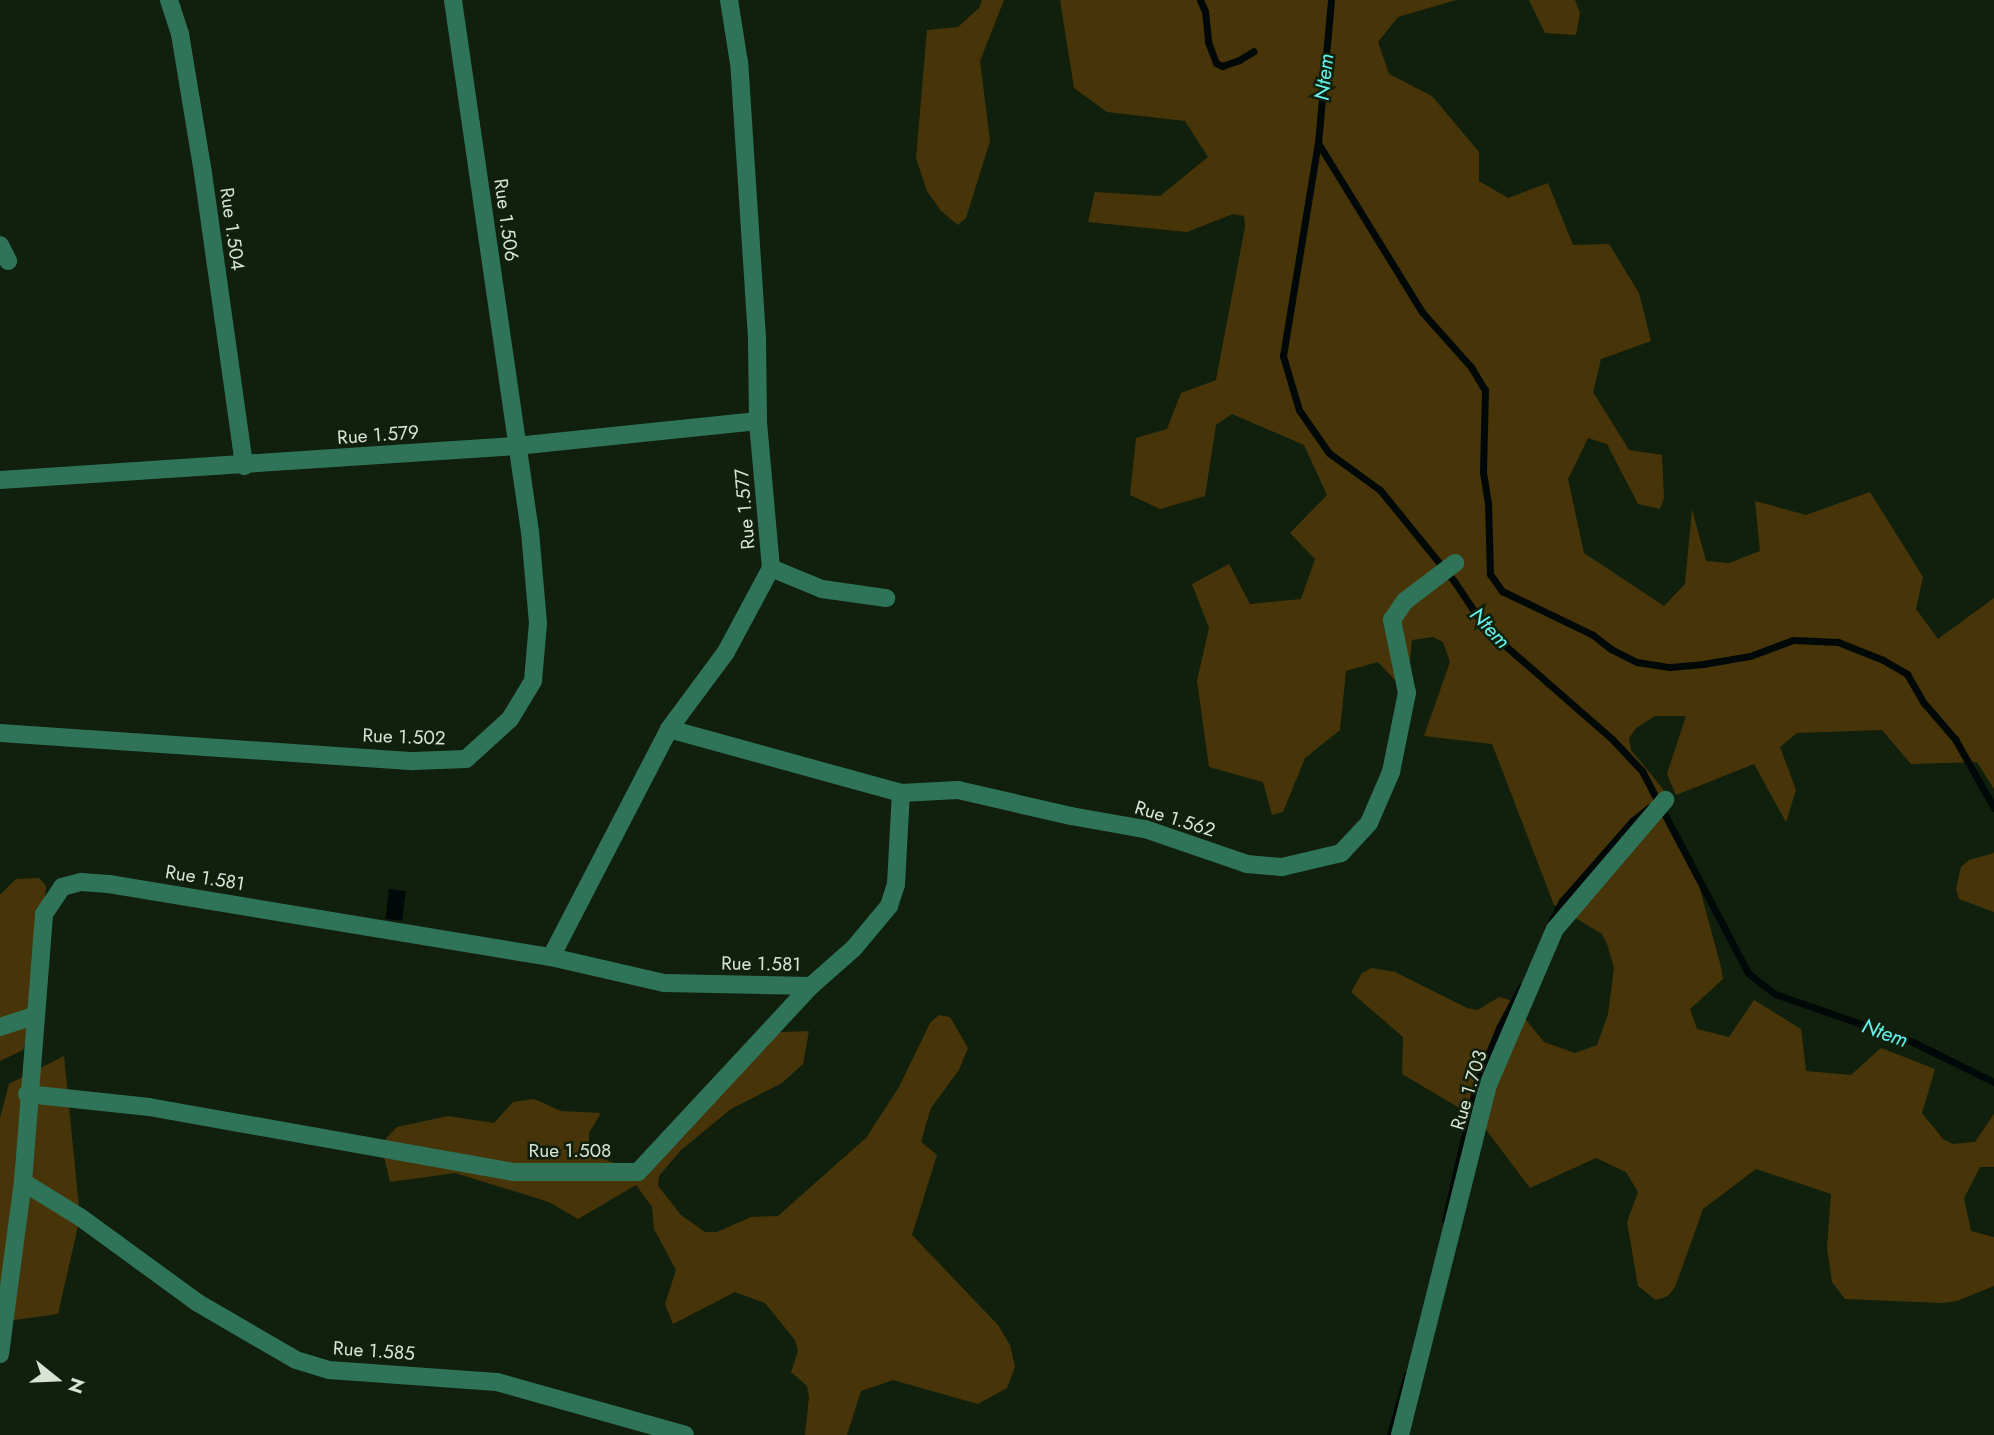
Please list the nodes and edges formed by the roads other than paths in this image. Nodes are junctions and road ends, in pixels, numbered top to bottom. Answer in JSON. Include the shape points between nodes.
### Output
{"nodes":[{"id":1,"x":169,"y":0,"type":"edge"},
{"id":2,"x":453,"y":0,"type":"edge"},
{"id":3,"x":729,"y":0,"type":"edge"},
{"id":4,"x":0,"y":245,"type":"edge"},
{"id":5,"x":8,"y":261,"type":"dead end"},
{"id":6,"x":758,"y":421,"type":"junction"},
{"id":7,"x":516,"y":446,"type":"junction"},
{"id":8,"x":244,"y":466,"type":"junction"},
{"id":9,"x":0,"y":480,"type":"edge"},
{"id":10,"x":1455,"y":563,"type":"dead end"},
{"id":11,"x":771,"y":568,"type":"junction"},
{"id":12,"x":886,"y":598,"type":"dead end"},
{"id":13,"x":669,"y":729,"type":"junction"},
{"id":14,"x":0,"y":733,"type":"edge"},
{"id":15,"x":901,"y":793,"type":"junction"},
{"id":16,"x":1665,"y":800,"type":"dead end"},
{"id":17,"x":551,"y":957,"type":"junction"},
{"id":18,"x":811,"y":986,"type":"junction"},
{"id":19,"x":34,"y":1016,"type":"junction"},
{"id":20,"x":0,"y":1027,"type":"edge"},
{"id":21,"x":27,"y":1094,"type":"junction"},
{"id":22,"x":23,"y":1182,"type":"junction"},
{"id":23,"x":0,"y":1354,"type":"edge"},
{"id":24,"x":685,"y":1435,"type":"edge"},
{"id":25,"x":1400,"y":1435,"type":"edge"}],
"edges":[{"from":1,"to":8,"type":"street","name":"Rue 1.504","via":[[180,34],[203,173]]},
{"from":2,"to":7,"type":"street","name":"Rue 1.506"},
{"from":3,"to":6,"type":"street","name":"Rue 1.577","via":[[739,63]]},
{"from":4,"to":5,"type":"street"},
{"from":6,"to":7,"type":"street","name":"Rue 1.579"},
{"from":6,"to":11,"type":"street","name":"Rue 1.577"},
{"from":7,"to":8,"type":"street","name":"Rue 1.579"},
{"from":7,"to":14,"type":"street","name":"Rue 1.502","via":[[538,623],[533,681],[510,719],[466,759],[413,761]]},
{"from":8,"to":9,"type":"street","name":"Rue 1.579"},
{"from":10,"to":15,"type":"street","name":"Rue 1.562","via":[[1405,601],[1392,620],[1406,693],[1391,772],[1369,823],[1341,853],[1282,867],[1247,864],[1145,829],[958,790]]},
{"from":11,"to":12,"type":"street","via":[[822,589]]},
{"from":11,"to":13,"type":"street","name":"Rue 1.577","via":[[726,652]]},
{"from":13,"to":15,"type":"street","name":"Rue 1.562"},
{"from":13,"to":17,"type":"street","name":"Rue 1.577"},
{"from":15,"to":18,"type":"street","name":"Rue 1.508","via":[[896,884],[889,906],[854,948]]},
{"from":16,"to":25,"type":"street","name":"Rue 1.703","via":[[1555,929],[1488,1085]]},
{"from":17,"to":18,"type":"street","name":"Rue 1.581","via":[[664,983]]},
{"from":17,"to":19,"type":"street","name":"Rue 1.581","via":[[81,882],[62,887],[44,914]]},
{"from":18,"to":21,"type":"street","name":"Rue 1.508","via":[[638,1172],[514,1172],[149,1107]]},
{"from":19,"to":20,"type":"street"},
{"from":19,"to":21,"type":"street","name":"Rue 1.581"},
{"from":21,"to":22,"type":"street","name":"Rue 1.581"},
{"from":22,"to":23,"type":"street","name":"Rue 1.581"},
{"from":22,"to":24,"type":"street","name":"Rue 1.585","via":[[198,1303],[296,1360],[329,1370],[498,1382]]}]}
